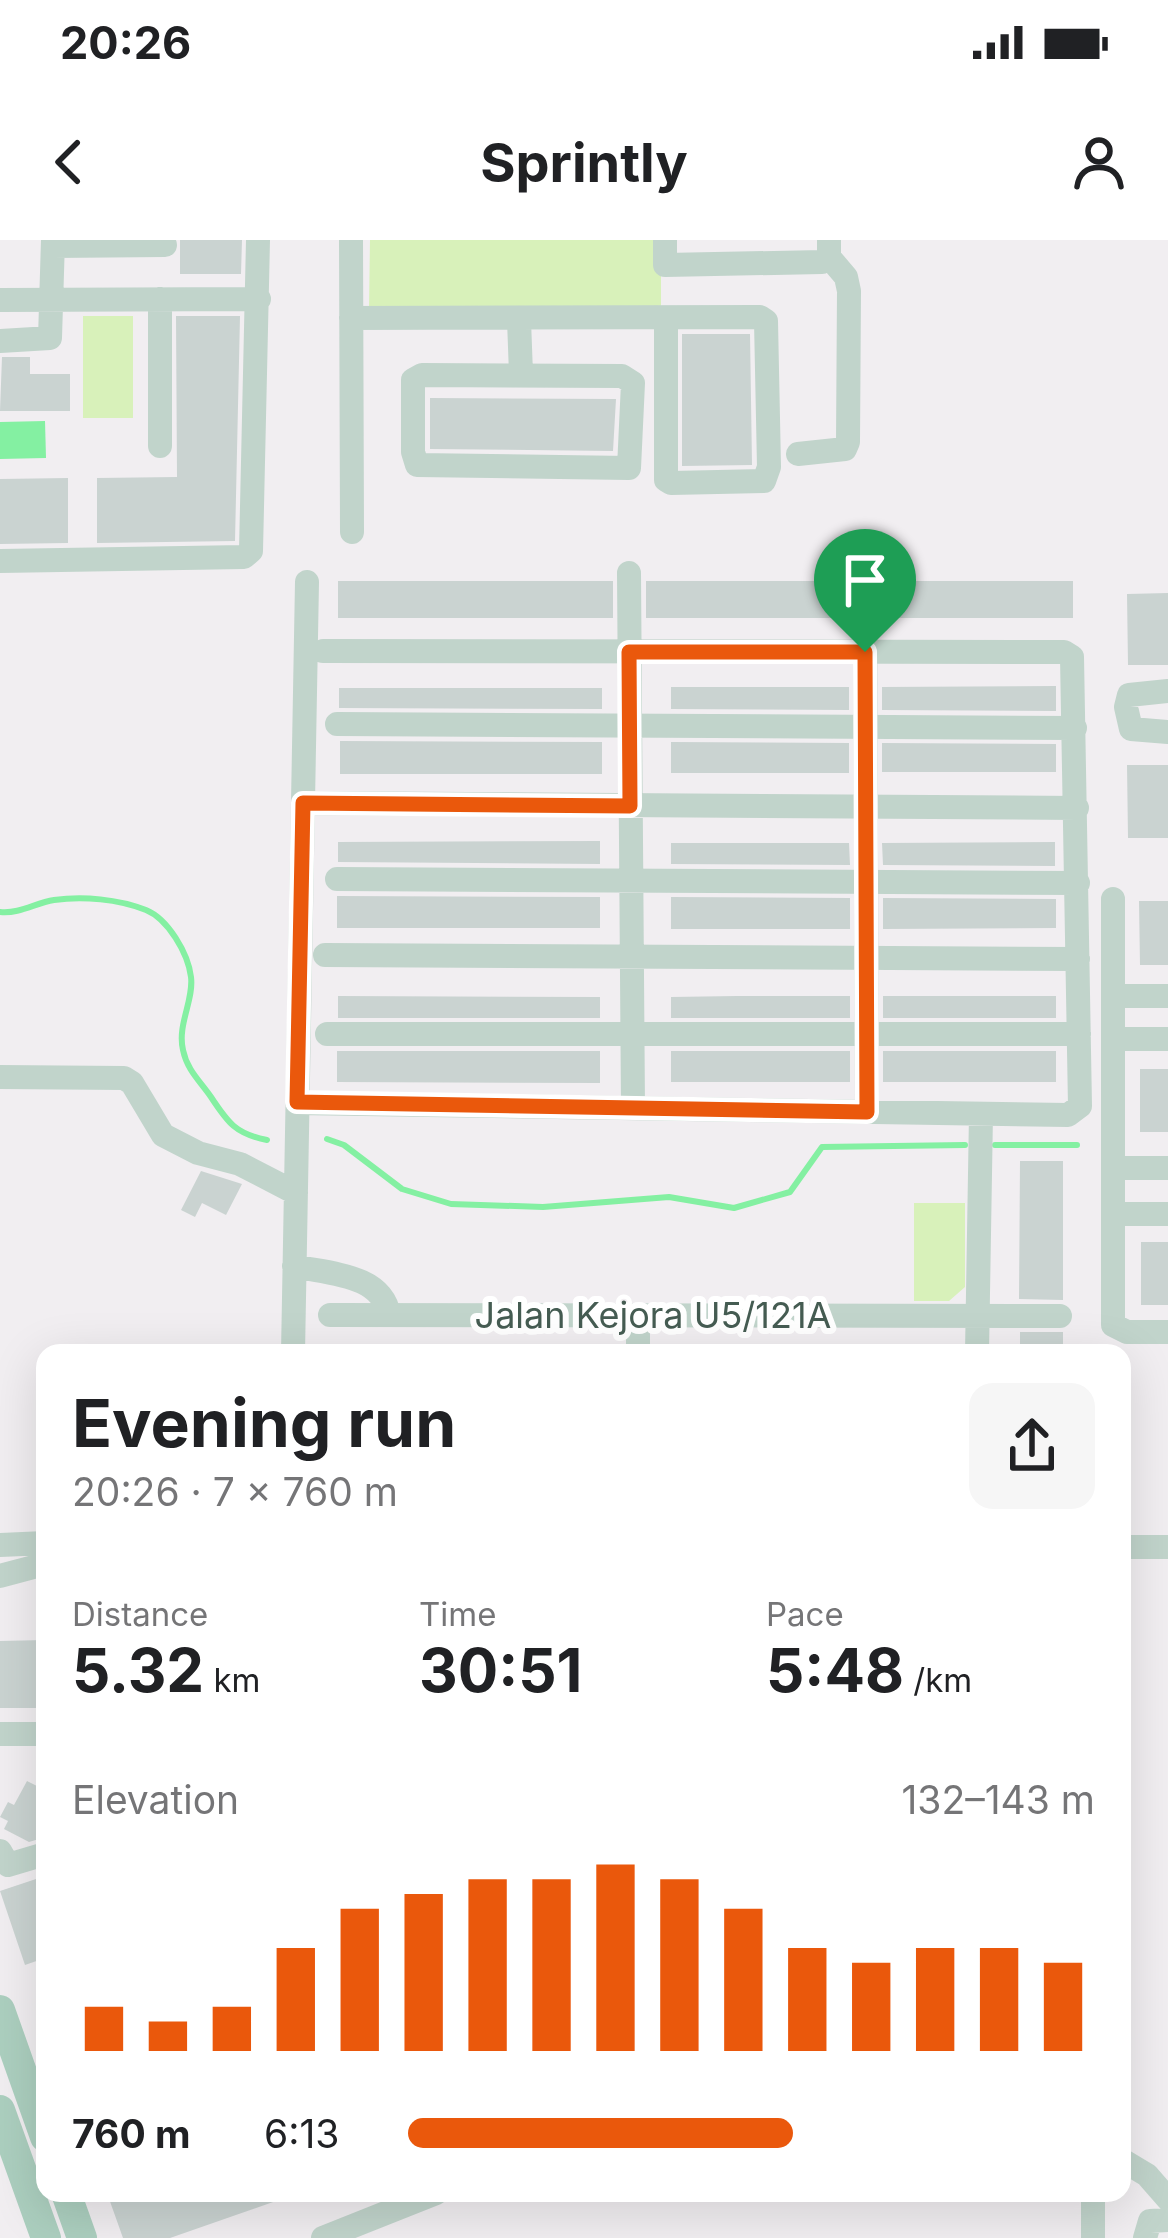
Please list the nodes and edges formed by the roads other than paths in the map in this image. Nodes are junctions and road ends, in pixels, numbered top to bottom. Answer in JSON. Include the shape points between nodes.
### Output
{"nodes":[{"id":1,"x":258,"y":240,"type":"edge"},
{"id":2,"x":351,"y":240,"type":"edge"},
{"id":3,"x":53,"y":243,"type":"edge"},
{"id":4,"x":165,"y":245,"type":"dead end"},
{"id":5,"x":829,"y":249,"type":"edge"},
{"id":6,"x":665,"y":252,"type":"edge"},
{"id":7,"x":51,"y":299,"type":"junction"},
{"id":8,"x":160,"y":299,"type":"junction"},
{"id":9,"x":259,"y":299,"type":"junction"},
{"id":10,"x":0,"y":300,"type":"edge"},
{"id":11,"x":351,"y":318,"type":"junction"},
{"id":12,"x":519,"y":320,"type":"junction"},
{"id":13,"x":666,"y":320,"type":"junction"},
{"id":14,"x":0,"y":340,"type":"edge"},
{"id":15,"x":521,"y":374,"type":"junction"},
{"id":16,"x":160,"y":446,"type":"dead end"},
{"id":17,"x":798,"y":454,"type":"dead end"},
{"id":18,"x":352,"y":532,"type":"dead end"},
{"id":19,"x":0,"y":561,"type":"edge"},
{"id":20,"x":628,"y":573,"type":"dead end"},
{"id":21,"x":865,"y":579,"type":"dead end"},
{"id":22,"x":307,"y":582,"type":"dead end"},
{"id":23,"x":323,"y":651,"type":"dead end"},
{"id":24,"x":629,"y":652,"type":"junction"},
{"id":25,"x":865,"y":652,"type":"junction"},
{"id":26,"x":1156,"y":691,"type":"edge"},
{"id":27,"x":337,"y":724,"type":"dead end"},
{"id":28,"x":630,"y":726,"type":"junction"},
{"id":29,"x":866,"y":727,"type":"junction"},
{"id":30,"x":1076,"y":728,"type":"junction"},
{"id":31,"x":1168,"y":732,"type":"edge"},
{"id":32,"x":303,"y":803,"type":"junction"},
{"id":33,"x":630,"y":806,"type":"junction"},
{"id":34,"x":866,"y":808,"type":"junction"},
{"id":35,"x":1077,"y":808,"type":"junction"},
{"id":36,"x":338,"y":879,"type":"dead end"},
{"id":37,"x":631,"y":880,"type":"junction"},
{"id":38,"x":866,"y":882,"type":"junction"},
{"id":39,"x":1078,"y":883,"type":"junction"},
{"id":40,"x":1113,"y":899,"type":"dead end"},
{"id":41,"x":325,"y":956,"type":"dead end"},
{"id":42,"x":632,"y":958,"type":"junction"},
{"id":43,"x":866,"y":958,"type":"junction"},
{"id":44,"x":1078,"y":959,"type":"junction"},
{"id":45,"x":1113,"y":996,"type":"junction"},
{"id":46,"x":1168,"y":996,"type":"edge"},
{"id":47,"x":327,"y":1034,"type":"dead end"},
{"id":48,"x":632,"y":1034,"type":"junction"},
{"id":49,"x":866,"y":1034,"type":"junction"},
{"id":50,"x":1079,"y":1034,"type":"junction"},
{"id":51,"x":1113,"y":1039,"type":"junction"},
{"id":52,"x":1168,"y":1039,"type":"edge"},
{"id":53,"x":0,"y":1077,"type":"edge"},
{"id":54,"x":297,"y":1102,"type":"junction"},
{"id":55,"x":632,"y":1108,"type":"junction"},
{"id":56,"x":867,"y":1112,"type":"junction"},
{"id":57,"x":980,"y":1114,"type":"junction"},
{"id":58,"x":1113,"y":1168,"type":"junction"},
{"id":59,"x":1168,"y":1168,"type":"edge"},
{"id":60,"x":296,"y":1193,"type":"junction"},
{"id":61,"x":1113,"y":1214,"type":"junction"},
{"id":62,"x":1168,"y":1214,"type":"edge"},
{"id":63,"x":294,"y":1266,"type":"junction"},
{"id":64,"x":330,"y":1315,"type":"dead end"},
{"id":65,"x":389,"y":1315,"type":"junction"},
{"id":66,"x":638,"y":1315,"type":"junction"},
{"id":67,"x":976,"y":1316,"type":"junction"},
{"id":68,"x":1060,"y":1316,"type":"dead end"},
{"id":69,"x":1168,"y":1332,"type":"edge"},
{"id":70,"x":293,"y":1344,"type":"edge"},
{"id":71,"x":638,"y":1344,"type":"edge"},
{"id":72,"x":976,"y":1344,"type":"edge"},
{"id":73,"x":36,"y":1544,"type":"edge"},
{"id":74,"x":0,"y":1545,"type":"edge"},
{"id":75,"x":1131,"y":1547,"type":"edge"},
{"id":76,"x":1168,"y":1547,"type":"edge"},
{"id":77,"x":36,"y":1566,"type":"edge"},
{"id":78,"x":0,"y":1576,"type":"edge"},
{"id":79,"x":0,"y":1734,"type":"edge"},
{"id":80,"x":36,"y":1734,"type":"edge"},
{"id":81,"x":0,"y":1851,"type":"edge"},
{"id":82,"x":36,"y":1856,"type":"edge"},
{"id":83,"x":0,"y":2010,"type":"edge"},
{"id":84,"x":0,"y":2110,"type":"edge"},
{"id":85,"x":36,"y":2112,"type":"edge"},
{"id":86,"x":1131,"y":2165,"type":"edge"},
{"id":87,"x":1168,"y":2199,"type":"edge"},
{"id":88,"x":69,"y":2202,"type":"edge"},
{"id":89,"x":386,"y":2202,"type":"edge"},
{"id":90,"x":1094,"y":2202,"type":"edge"},
{"id":91,"x":1168,"y":2220,"type":"edge"},
{"id":92,"x":331,"y":2237,"type":"edge"},
{"id":93,"x":46,"y":2238,"type":"edge"},
{"id":94,"x":82,"y":2238,"type":"edge"},
{"id":95,"x":1093,"y":2238,"type":"edge"},
{"id":96,"x":1145,"y":2238,"type":"edge"}],
"edges":[{"from":1,"to":9,"type":"street"},
{"from":2,"to":11,"type":"street"},
{"from":3,"to":4,"type":"street"},
{"from":3,"to":7,"type":"street"},
{"from":5,"to":6,"type":"street","via":[[822,262]]},
{"from":5,"to":17,"type":"street","via":[[849,291],[848,442],[834,453]]},
{"from":7,"to":8,"type":"street"},
{"from":7,"to":10,"type":"street"},
{"from":7,"to":14,"type":"street","via":[[50,338]]},
{"from":8,"to":9,"type":"street"},
{"from":8,"to":16,"type":"street"},
{"from":9,"to":19,"type":"street","via":[[250,551]]},
{"from":11,"to":12,"type":"street"},
{"from":11,"to":18,"type":"street"},
{"from":12,"to":13,"type":"street"},
{"from":12,"to":15,"type":"street"},
{"from":13,"to":13,"type":"street","via":[[666,480],[764,481],[766,321]]},
{"from":15,"to":15,"type":"street","via":[[413,380],[417,464],[629,468],[632,383],[622,376]]},
{"from":20,"to":24,"type":"street"},
{"from":21,"to":25,"type":"street"},
{"from":22,"to":32,"type":"street"},
{"from":23,"to":24,"type":"street"},
{"from":24,"to":25,"type":"street"},
{"from":24,"to":28,"type":"street"},
{"from":25,"to":29,"type":"street"},
{"from":25,"to":30,"type":"street","via":[[1064,652],[1072,657]]},
{"from":26,"to":31,"type":"street","via":[[1129,695],[1127,723]]},
{"from":27,"to":28,"type":"street"},
{"from":28,"to":29,"type":"street"},
{"from":28,"to":33,"type":"street"},
{"from":29,"to":30,"type":"street"},
{"from":29,"to":34,"type":"street"},
{"from":30,"to":35,"type":"street"},
{"from":32,"to":33,"type":"street"},
{"from":32,"to":54,"type":"street"},
{"from":33,"to":34,"type":"street"},
{"from":33,"to":37,"type":"street"},
{"from":34,"to":35,"type":"street"},
{"from":34,"to":38,"type":"street"},
{"from":35,"to":39,"type":"street"},
{"from":36,"to":37,"type":"street"},
{"from":37,"to":38,"type":"street"},
{"from":37,"to":42,"type":"street"},
{"from":38,"to":39,"type":"street"},
{"from":38,"to":43,"type":"street"},
{"from":39,"to":44,"type":"street"},
{"from":40,"to":45,"type":"street"},
{"from":41,"to":42,"type":"street"},
{"from":42,"to":43,"type":"street"},
{"from":42,"to":48,"type":"street"},
{"from":43,"to":44,"type":"street"},
{"from":43,"to":49,"type":"street"},
{"from":44,"to":50,"type":"street"},
{"from":45,"to":46,"type":"street"},
{"from":45,"to":51,"type":"street"},
{"from":47,"to":48,"type":"street"},
{"from":48,"to":49,"type":"street"},
{"from":48,"to":55,"type":"street"},
{"from":49,"to":50,"type":"street"},
{"from":49,"to":56,"type":"street"},
{"from":50,"to":57,"type":"street","via":[[1080,1106],[1068,1115]]},
{"from":51,"to":52,"type":"street"},
{"from":51,"to":58,"type":"street"},
{"from":53,"to":60,"type":"street","via":[[124,1078],[163,1135]]},
{"from":54,"to":55,"type":"street"},
{"from":54,"to":60,"type":"street"},
{"from":55,"to":56,"type":"street"},
{"from":56,"to":57,"type":"street"},
{"from":57,"to":67,"type":"street"},
{"from":58,"to":59,"type":"street"},
{"from":58,"to":61,"type":"street"},
{"from":60,"to":63,"type":"street"},
{"from":61,"to":62,"type":"street"},
{"from":61,"to":69,"type":"street","via":[[1113,1325],[1127,1333]]},
{"from":63,"to":65,"type":"street","via":[[372,1286]]},
{"from":63,"to":70,"type":"street"},
{"from":64,"to":65,"type":"street","name":"Jalan Kejora U5/121A"},
{"from":65,"to":66,"type":"street","name":"Jalan Kejora U5/121A"},
{"from":66,"to":67,"type":"street","name":"Jalan Kejora U5/121A"},
{"from":66,"to":71,"type":"street"},
{"from":67,"to":68,"type":"street","name":"Jalan Kejora U5/121A"},
{"from":67,"to":72,"type":"street"},
{"from":73,"to":74,"type":"street"},
{"from":75,"to":76,"type":"street"},
{"from":77,"to":78,"type":"street"},
{"from":79,"to":80,"type":"street"},
{"from":81,"to":82,"type":"street","via":[[8,1864]]},
{"from":83,"to":85,"type":"main road"},
{"from":84,"to":93,"type":"main road"},
{"from":86,"to":87,"type":"street"},
{"from":88,"to":94,"type":"main road"},
{"from":89,"to":92,"type":"street"},
{"from":90,"to":95,"type":"street"},
{"from":91,"to":96,"type":"street","via":[[1150,2221]]}]}
